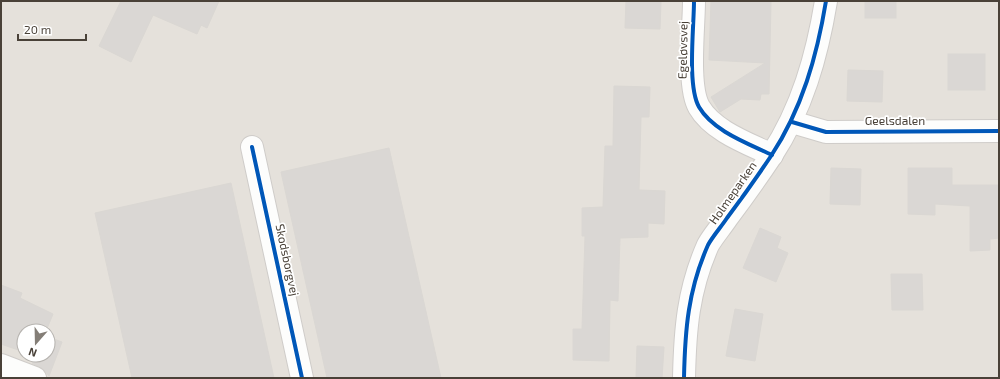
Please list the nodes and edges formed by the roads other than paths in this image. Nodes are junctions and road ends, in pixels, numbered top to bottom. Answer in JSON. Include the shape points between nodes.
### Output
{"nodes":[{"id":1,"x":694,"y":1,"type":"edge"},
{"id":2,"x":826,"y":1,"type":"edge"},
{"id":3,"x":792,"y":122,"type":"junction"},
{"id":4,"x":999,"y":131,"type":"edge"},
{"id":5,"x":252,"y":146,"type":"dead end"},
{"id":6,"x":772,"y":155,"type":"junction"},
{"id":7,"x":1,"y":365,"type":"edge"},
{"id":8,"x":35,"y":378,"type":"edge"},
{"id":9,"x":302,"y":378,"type":"edge"},
{"id":10,"x":684,"y":378,"type":"edge"}],
"edges":[{"from":1,"to":6,"type":"street","name":"Egeløvsvej","via":[[692,86],[699,106],[711,120],[728,133]]},
{"from":2,"to":3,"type":"street","name":"Holmeparken","via":[[819,41]]},
{"from":3,"to":4,"type":"street","name":"Geelsdalen","via":[[826,132]]},
{"from":3,"to":6,"type":"street","name":"Holmeparken"},
{"from":5,"to":9,"type":"street","name":"Skodsborgvej"},
{"from":6,"to":10,"type":"street","name":"Holmeparken","via":[[709,244],[693,286],[685,329]]},
{"from":7,"to":8,"type":"street"}]}
